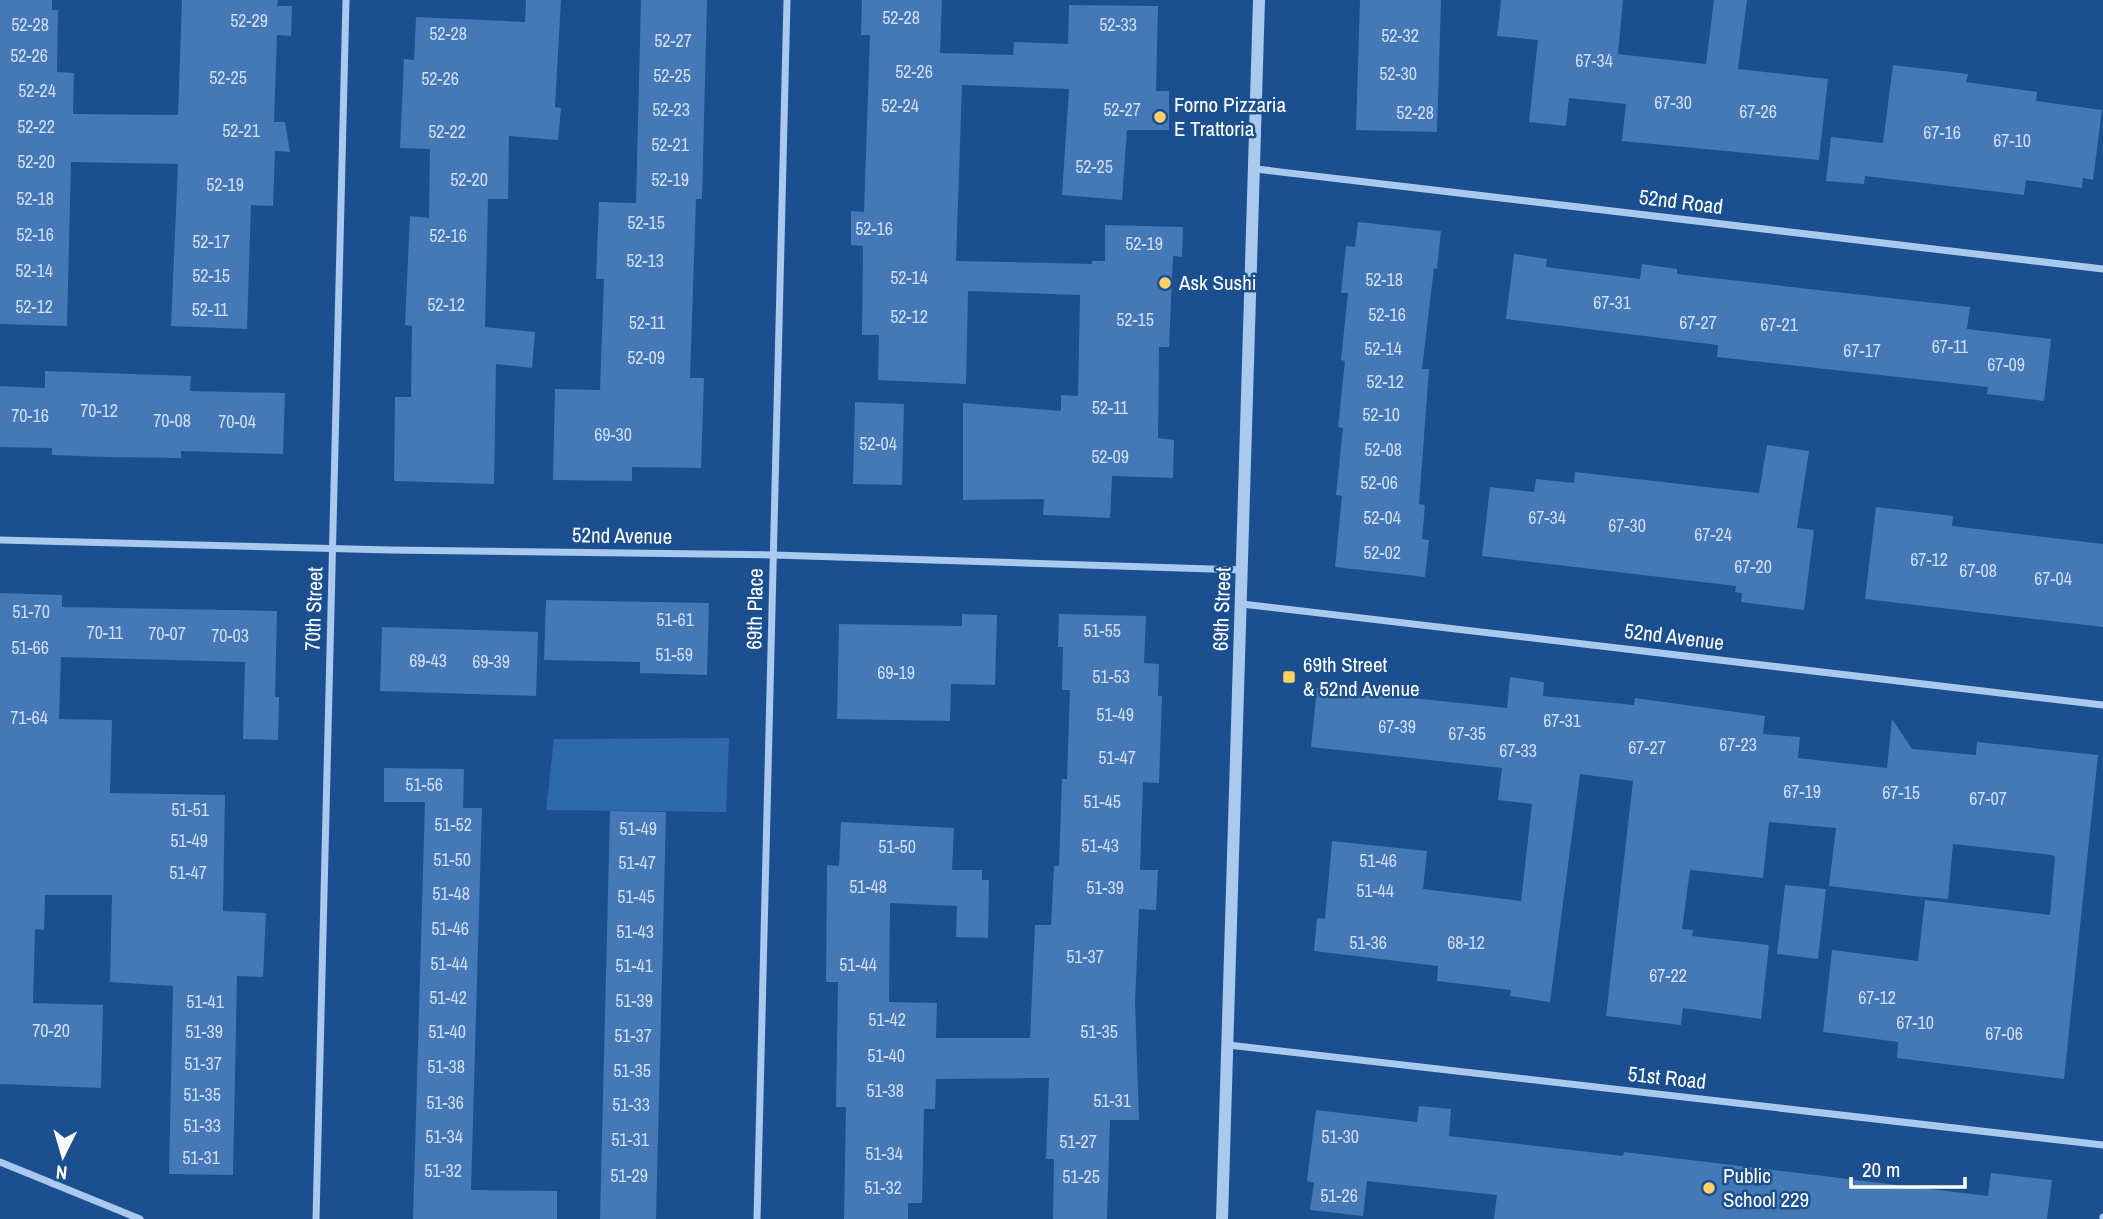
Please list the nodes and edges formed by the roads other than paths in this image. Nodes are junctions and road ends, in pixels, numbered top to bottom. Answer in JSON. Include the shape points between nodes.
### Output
{"nodes":[{"id":1,"x":346,"y":0,"type":"edge"},
{"id":2,"x":788,"y":0,"type":"edge"},
{"id":3,"x":1259,"y":0,"type":"edge"},
{"id":4,"x":1256,"y":169,"type":"junction"},
{"id":5,"x":2103,"y":269,"type":"edge"},
{"id":6,"x":0,"y":540,"type":"edge"},
{"id":7,"x":333,"y":548,"type":"junction"},
{"id":8,"x":774,"y":555,"type":"junction"},
{"id":9,"x":1243,"y":570,"type":"junction"},
{"id":10,"x":1242,"y":604,"type":"junction"},
{"id":11,"x":2103,"y":705,"type":"edge"},
{"id":12,"x":1228,"y":1045,"type":"junction"},
{"id":13,"x":2103,"y":1145,"type":"edge"},
{"id":14,"x":0,"y":1162,"type":"edge"},
{"id":15,"x":140,"y":1219,"type":"edge"},
{"id":16,"x":316,"y":1219,"type":"edge"},
{"id":17,"x":757,"y":1219,"type":"edge"},
{"id":18,"x":1222,"y":1219,"type":"edge"}],
"edges":[{"from":1,"to":7,"type":"street","name":"70th Street"},
{"from":2,"to":8,"type":"street","name":"69th Place"},
{"from":3,"to":4,"type":"street","name":"69th Street"},
{"from":4,"to":5,"type":"street","name":"52nd Road"},
{"from":4,"to":9,"type":"street","name":"69th Street"},
{"from":6,"to":7,"type":"street","name":"52nd Avenue"},
{"from":7,"to":8,"type":"street","name":"52nd Avenue"},
{"from":7,"to":16,"type":"street","name":"70th Street"},
{"from":8,"to":9,"type":"street","name":"52nd Avenue"},
{"from":8,"to":17,"type":"street","name":"69th Place"},
{"from":9,"to":10,"type":"street","name":"69th Street"},
{"from":10,"to":11,"type":"street","name":"52nd Avenue"},
{"from":10,"to":12,"type":"street","name":"69th Street"},
{"from":12,"to":13,"type":"street","name":"51st Road"},
{"from":12,"to":18,"type":"street","name":"69th Street"},
{"from":14,"to":15,"type":"street"}]}
